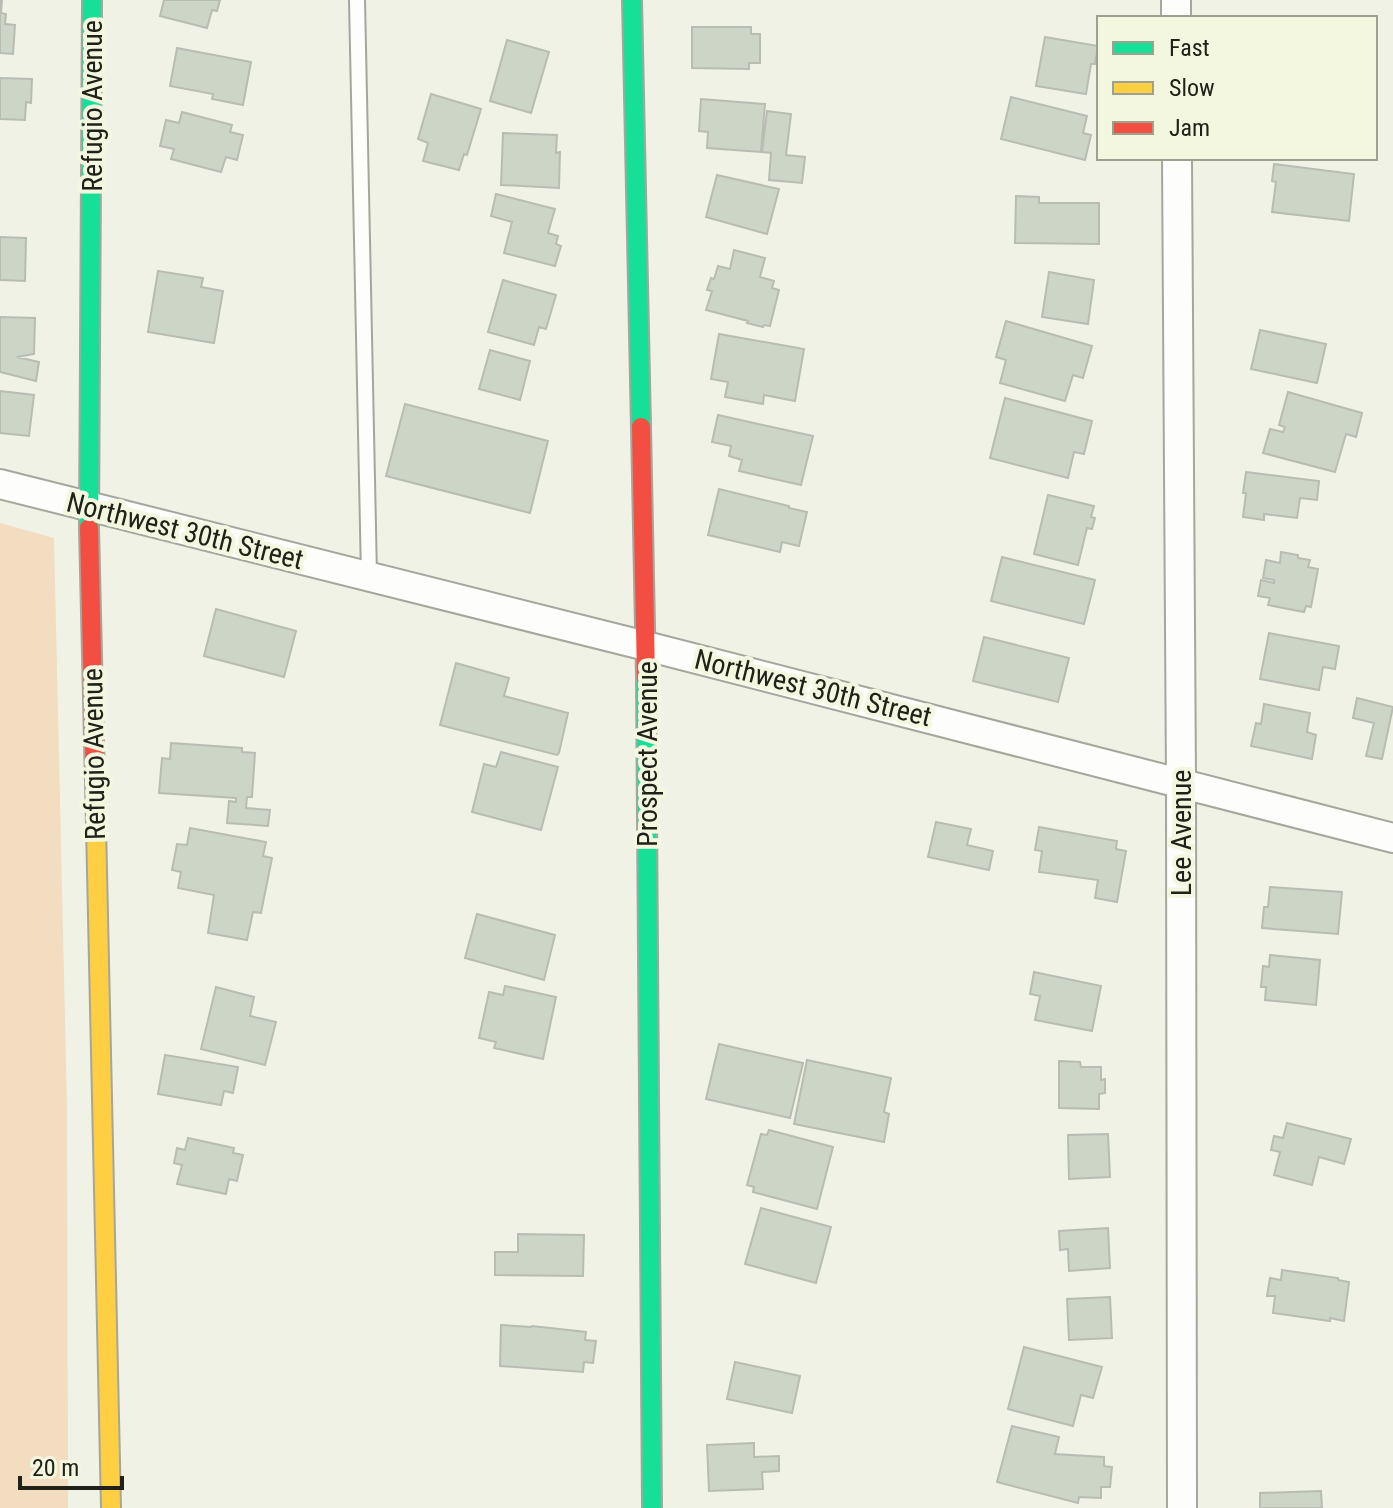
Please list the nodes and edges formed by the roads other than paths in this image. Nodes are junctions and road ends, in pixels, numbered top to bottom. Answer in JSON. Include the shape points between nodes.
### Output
{"nodes":[{"id":1,"x":92,"y":0,"type":"edge"},
{"id":2,"x":357,"y":0,"type":"edge"},
{"id":3,"x":632,"y":0,"type":"edge"},
{"id":4,"x":1177,"y":160,"type":"edge"},
{"id":5,"x":0,"y":484,"type":"edge"},
{"id":6,"x":89,"y":507,"type":"junction"},
{"id":7,"x":369,"y":576,"type":"junction"},
{"id":8,"x":646,"y":646,"type":"junction"},
{"id":9,"x":1181,"y":782,"type":"junction"},
{"id":10,"x":1393,"y":838,"type":"edge"},
{"id":11,"x":111,"y":1508,"type":"edge"},
{"id":12,"x":652,"y":1508,"type":"edge"},
{"id":13,"x":1182,"y":1508,"type":"edge"}],
"edges":[{"from":1,"to":6,"type":"street","name":"Refugio Avenue"},
{"from":2,"to":7,"type":"lane"},
{"from":3,"to":8,"type":"street","name":"Prospect Avenue"},
{"from":4,"to":9,"type":"street","name":"Lee Avenue"},
{"from":5,"to":6,"type":"street","name":"Northwest 30th Street"},
{"from":6,"to":7,"type":"street","name":"Northwest 30th Street"},
{"from":6,"to":11,"type":"street","name":"Refugio Avenue"},
{"from":7,"to":8,"type":"street","name":"Northwest 30th Street"},
{"from":8,"to":9,"type":"street","name":"Northwest 30th Street"},
{"from":8,"to":12,"type":"street","name":"Prospect Avenue"},
{"from":9,"to":10,"type":"street","name":"Northwest 30th Street"},
{"from":9,"to":13,"type":"street","name":"Lee Avenue"}]}
